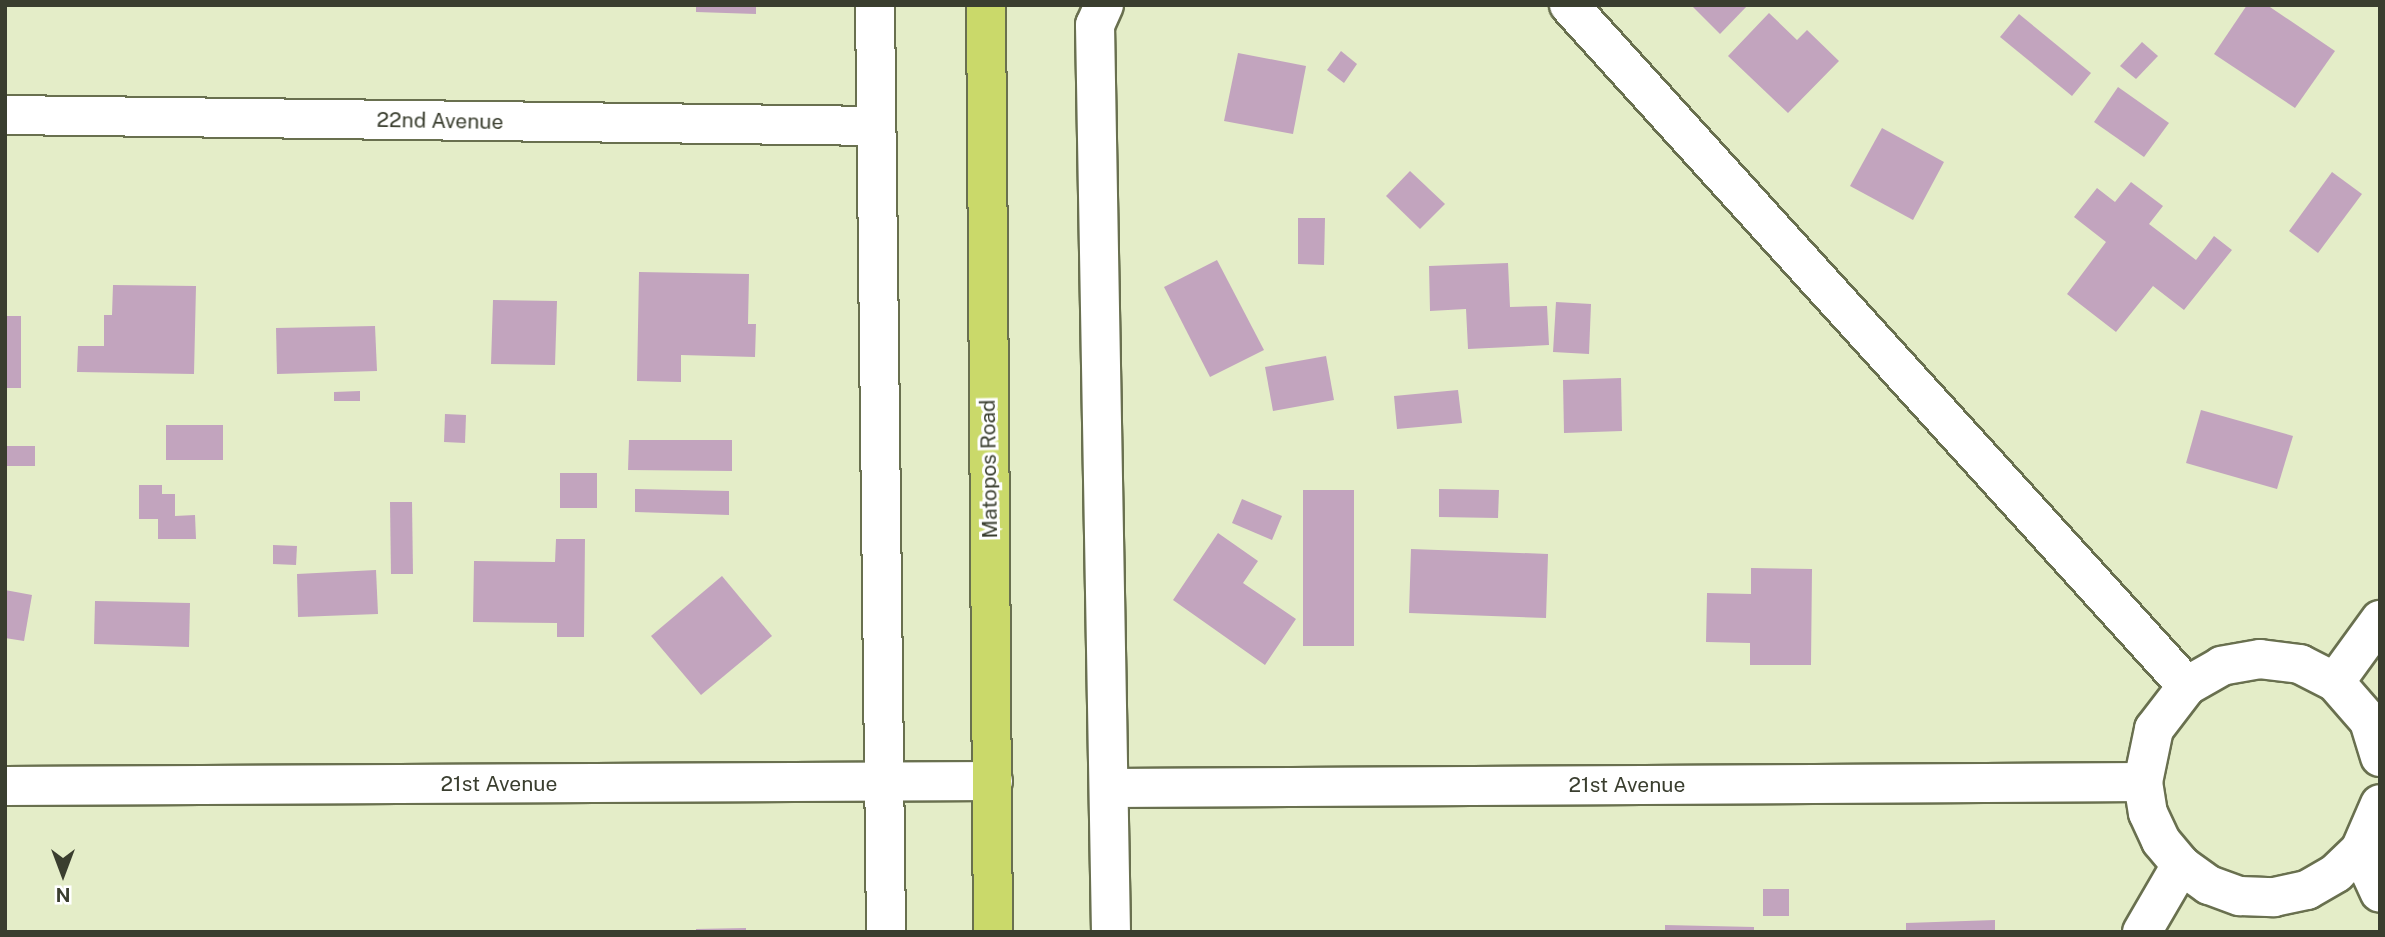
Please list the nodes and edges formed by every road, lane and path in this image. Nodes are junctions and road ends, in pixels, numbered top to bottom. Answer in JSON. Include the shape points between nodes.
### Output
{"nodes":[{"id":1,"x":875,"y":5,"type":"edge"},
{"id":2,"x":986,"y":5,"type":"edge"},
{"id":3,"x":1104,"y":5,"type":"edge"},
{"id":4,"x":1569,"y":5,"type":"edge"},
{"id":5,"x":5,"y":115,"type":"edge"},
{"id":6,"x":875,"y":126,"type":"junction"},
{"id":7,"x":2380,"y":620,"type":"edge"},
{"id":8,"x":2334,"y":682,"type":"junction"},
{"id":9,"x":2188,"y":686,"type":"junction"},
{"id":10,"x":2380,"y":757,"type":"edge"},
{"id":11,"x":993,"y":781,"type":"junction"},
{"id":12,"x":2143,"y":782,"type":"junction"},
{"id":13,"x":885,"y":783,"type":"junction"},
{"id":14,"x":5,"y":786,"type":"edge"},
{"id":15,"x":1110,"y":788,"type":"junction"},
{"id":16,"x":2380,"y":804,"type":"edge"},
{"id":17,"x":2360,"y":850,"type":"junction"},
{"id":18,"x":2181,"y":865,"type":"junction"},
{"id":19,"x":2380,"y":893,"type":"edge"},
{"id":20,"x":886,"y":932,"type":"edge"},
{"id":21,"x":992,"y":932,"type":"edge"},
{"id":22,"x":1111,"y":932,"type":"edge"},
{"id":23,"x":2142,"y":932,"type":"edge"}],
"edges":[{"from":1,"to":6,"type":"street"},
{"from":2,"to":11,"type":"main road","name":"Matopos Road"},
{"from":3,"to":15,"type":"street","via":[[1095,25]]},
{"from":4,"to":9,"type":"street"},
{"from":5,"to":6,"type":"street","name":"22nd Avenue"},
{"from":6,"to":13,"type":"street"},
{"from":7,"to":8,"type":"street"},
{"from":8,"to":9,"type":"street","via":[[2300,664],[2260,659],[2222,666]]},
{"from":8,"to":10,"type":"street","via":[[2369,721]]},
{"from":9,"to":12,"type":"street","via":[[2154,729]]},
{"from":11,"to":13,"type":"street","name":"21st Avenue"},
{"from":11,"to":21,"type":"main road","name":"Matopos Road"},
{"from":12,"to":15,"type":"street","name":"21st Avenue"},
{"from":12,"to":18,"type":"street","via":[[2148,813],[2161,841]]},
{"from":13,"to":14,"type":"street","name":"21st Avenue"},
{"from":13,"to":20,"type":"street"},
{"from":15,"to":22,"type":"street"},
{"from":16,"to":17,"type":"street"},
{"from":17,"to":18,"type":"street","via":[[2336,873],[2307,890],[2274,897],[2241,896],[2209,885]]},
{"from":17,"to":19,"type":"street"},
{"from":18,"to":23,"type":"street"}]}
